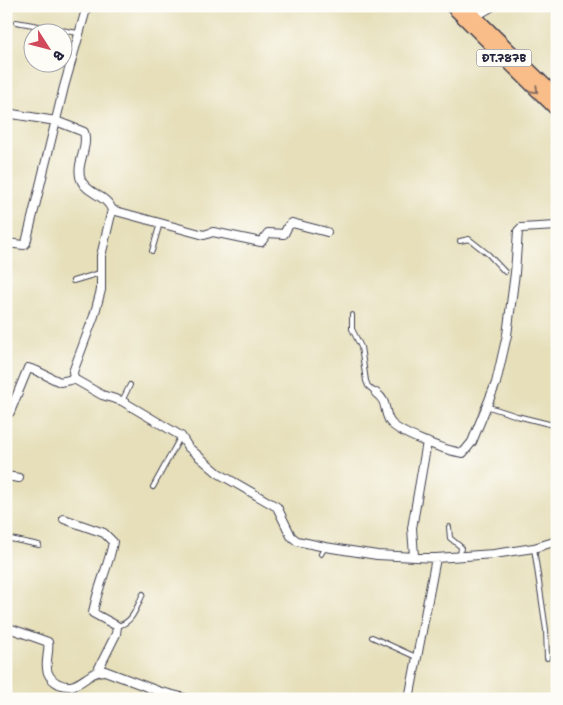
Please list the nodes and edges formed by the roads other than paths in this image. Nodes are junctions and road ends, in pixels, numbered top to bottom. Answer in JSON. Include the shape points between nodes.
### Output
{"nodes":[{"id":1,"x":87,"y":6,"type":"edge"},
{"id":2,"x":451,"y":6,"type":"edge"},
{"id":3,"x":466,"y":6,"type":"edge"},
{"id":4,"x":493,"y":6,"type":"edge"},
{"id":5,"x":476,"y":16,"type":"junction"},
{"id":6,"x":16,"y":22,"type":"dead end"},
{"id":7,"x":78,"y":33,"type":"junction"},
{"id":8,"x":557,"y":96,"type":"edge"},
{"id":9,"x":557,"y":111,"type":"edge"},
{"id":10,"x":6,"y":113,"type":"edge"},
{"id":11,"x":56,"y":121,"type":"junction"},
{"id":12,"x":112,"y":210,"type":"junction"},
{"id":13,"x":160,"y":223,"type":"junction"},
{"id":14,"x":557,"y":226,"type":"edge"},
{"id":15,"x":327,"y":232,"type":"dead end"},
{"id":16,"x":460,"y":241,"type":"dead end"},
{"id":17,"x":6,"y":243,"type":"edge"},
{"id":18,"x":152,"y":251,"type":"dead end"},
{"id":19,"x":505,"y":272,"type":"dead end"},
{"id":20,"x":100,"y":273,"type":"junction"},
{"id":21,"x":73,"y":281,"type":"dead end"},
{"id":22,"x":352,"y":315,"type":"dead end"},
{"id":23,"x":74,"y":379,"type":"junction"},
{"id":24,"x":130,"y":385,"type":"dead end"},
{"id":25,"x":378,"y":395,"type":"joint"},
{"id":26,"x":122,"y":401,"type":"junction"},
{"id":27,"x":486,"y":406,"type":"junction"},
{"id":28,"x":6,"y":415,"type":"edge"},
{"id":29,"x":557,"y":426,"type":"edge"},
{"id":30,"x":181,"y":436,"type":"junction"},
{"id":31,"x":427,"y":442,"type":"junction"},
{"id":32,"x":6,"y":476,"type":"edge"},
{"id":33,"x":19,"y":478,"type":"dead end"},
{"id":34,"x":153,"y":488,"type":"dead end"},
{"id":35,"x":64,"y":519,"type":"dead end"},
{"id":36,"x":449,"y":527,"type":"dead end"},
{"id":37,"x":6,"y":538,"type":"edge"},
{"id":38,"x":557,"y":541,"type":"edge"},
{"id":39,"x":39,"y":546,"type":"dead end"},
{"id":40,"x":534,"y":548,"type":"junction"},
{"id":41,"x":414,"y":556,"type":"junction"},
{"id":42,"x":460,"y":556,"type":"junction"},
{"id":43,"x":436,"y":558,"type":"junction"},
{"id":44,"x":143,"y":594,"type":"dead end"},
{"id":45,"x":117,"y":626,"type":"junction"},
{"id":46,"x":6,"y":627,"type":"edge"},
{"id":47,"x":372,"y":637,"type":"dead end"},
{"id":48,"x":416,"y":657,"type":"junction"},
{"id":49,"x":547,"y":658,"type":"dead end"},
{"id":50,"x":98,"y":670,"type":"junction"},
{"id":51,"x":188,"y":699,"type":"edge"},
{"id":52,"x":409,"y":699,"type":"edge"}],
"edges":[{"from":1,"to":7,"type":"street"},
{"from":2,"to":9,"type":"main road","number":"ĐT.787B","one_way":true},
{"from":3,"to":5,"type":"main road","number":"ĐT.787B"},
{"from":4,"to":5,"type":"street"},
{"from":5,"to":8,"type":"main road","number":"ĐT.787B"},
{"from":6,"to":7,"type":"lane"},
{"from":7,"to":11,"type":"street"},
{"from":10,"to":11,"type":"street"},
{"from":11,"to":12,"type":"street","via":[[84,132],[86,138],[80,162],[82,181],[105,199]]},
{"from":11,"to":17,"type":"street","via":[[26,243]]},
{"from":12,"to":13,"type":"street"},
{"from":12,"to":20,"type":"street"},
{"from":13,"to":15,"type":"street","via":[[204,235],[213,232],[261,242],[268,233],[284,234],[292,223]]},
{"from":13,"to":18,"type":"lane"},
{"from":14,"to":27,"type":"street","via":[[521,228],[518,231],[507,335],[496,383]]},
{"from":16,"to":19,"type":"lane","via":[[469,239],[475,243]]},
{"from":20,"to":21,"type":"lane"},
{"from":20,"to":23,"type":"street","via":[[94,316],[74,366]]},
{"from":22,"to":25,"type":"lane","via":[[352,330],[361,347],[366,381]]},
{"from":23,"to":26,"type":"street","via":[[102,396]]},
{"from":23,"to":28,"type":"street","via":[[60,382],[28,368]]},
{"from":24,"to":26,"type":"lane"},
{"from":25,"to":31,"type":"street","via":[[384,401],[392,424]]},
{"from":26,"to":30,"type":"street"},
{"from":27,"to":29,"type":"lane"},
{"from":27,"to":31,"type":"street","via":[[472,442],[463,452]]},
{"from":30,"to":34,"type":"lane"},
{"from":30,"to":41,"type":"street","via":[[218,473],[277,507],[294,539],[323,551]]},
{"from":31,"to":41,"type":"street","via":[[412,528]]},
{"from":32,"to":33,"type":"street"},
{"from":35,"to":45,"type":"street","via":[[104,533],[113,542],[93,613]]},
{"from":36,"to":42,"type":"lane","via":[[450,538],[461,548]]},
{"from":37,"to":39,"type":"lane"},
{"from":38,"to":40,"type":"street"},
{"from":40,"to":42,"type":"street"},
{"from":40,"to":49,"type":"lane"},
{"from":41,"to":43,"type":"street"},
{"from":42,"to":43,"type":"street"},
{"from":43,"to":48,"type":"street"},
{"from":44,"to":45,"type":"lane","via":[[132,618]]},
{"from":45,"to":50,"type":"street"},
{"from":46,"to":50,"type":"street","via":[[48,642],[48,672],[54,681],[62,685],[79,684]]},
{"from":47,"to":48,"type":"lane"},
{"from":48,"to":52,"type":"street"},
{"from":50,"to":51,"type":"street"}]}
